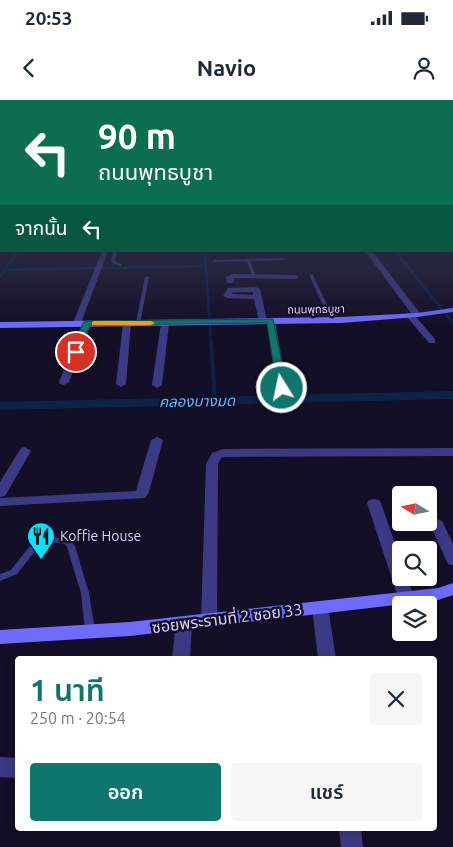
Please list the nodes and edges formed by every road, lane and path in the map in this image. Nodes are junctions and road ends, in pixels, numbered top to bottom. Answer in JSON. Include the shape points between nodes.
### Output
{"nodes":[{"id":1,"x":103,"y":256,"type":"edge"},
{"id":2,"x":114,"y":256,"type":"edge"},
{"id":3,"x":371,"y":256,"type":"edge"},
{"id":4,"x":283,"y":259,"type":"dead end"},
{"id":5,"x":248,"y":260,"type":"junction"},
{"id":6,"x":214,"y":261,"type":"dead end"},
{"id":7,"x":120,"y":265,"type":"dead end"},
{"id":8,"x":311,"y":275,"type":"dead end"},
{"id":9,"x":147,"y":277,"type":"dead end"},
{"id":10,"x":254,"y":277,"type":"junction"},
{"id":11,"x":295,"y":277,"type":"dead end"},
{"id":12,"x":230,"y":281,"type":"dead end"},
{"id":13,"x":452,"y":310,"type":"edge"},
{"id":14,"x":414,"y":315,"type":"junction"},
{"id":15,"x":332,"y":320,"type":"junction"},
{"id":16,"x":267,"y":321,"type":"junction"},
{"id":17,"x":82,"y":323,"type":"junction"},
{"id":18,"x":127,"y":323,"type":"junction"},
{"id":19,"x":138,"y":323,"type":"junction"},
{"id":20,"x":165,"y":323,"type":"junction"},
{"id":21,"x":0,"y":325,"type":"edge"},
{"id":22,"x":432,"y":341,"type":"dead end"},
{"id":23,"x":64,"y":382,"type":"dead end"},
{"id":24,"x":120,"y":384,"type":"dead end"},
{"id":25,"x":157,"y":385,"type":"dead end"},
{"id":26,"x":282,"y":388,"type":"dead end"},
{"id":27,"x":157,"y":440,"type":"dead end"},
{"id":28,"x":25,"y":451,"type":"dead end"},
{"id":29,"x":453,"y":452,"type":"edge"},
{"id":30,"x":0,"y":493,"type":"edge"},
{"id":31,"x":0,"y":502,"type":"edge"},
{"id":32,"x":374,"y":503,"type":"dead end"},
{"id":33,"x":438,"y":524,"type":"dead end"},
{"id":34,"x":453,"y":560,"type":"edge"},
{"id":35,"x":0,"y":578,"type":"edge"},
{"id":36,"x":453,"y":589,"type":"edge"},
{"id":37,"x":405,"y":596,"type":"edge"},
{"id":38,"x":422,"y":596,"type":"edge"},
{"id":39,"x":392,"y":599,"type":"edge"},
{"id":40,"x":320,"y":607,"type":"junction"},
{"id":41,"x":209,"y":620,"type":"junction"},
{"id":42,"x":184,"y":623,"type":"junction"},
{"id":43,"x":90,"y":631,"type":"junction"},
{"id":44,"x":0,"y":637,"type":"edge"},
{"id":45,"x":181,"y":656,"type":"edge"},
{"id":46,"x":327,"y":656,"type":"edge"},
{"id":47,"x":0,"y":768,"type":"edge"},
{"id":48,"x":15,"y":768,"type":"edge"},
{"id":49,"x":350,"y":831,"type":"edge"},
{"id":50,"x":352,"y":847,"type":"edge"}],
"edges":[{"from":1,"to":17,"type":"street"},
{"from":2,"to":7,"type":"lane","via":[[113,262]]},
{"from":3,"to":14,"type":"street"},
{"from":4,"to":5,"type":"lane"},
{"from":5,"to":6,"type":"lane"},
{"from":5,"to":10,"type":"lane"},
{"from":8,"to":15,"type":"lane"},
{"from":9,"to":19,"type":"lane"},
{"from":10,"to":11,"type":"street"},
{"from":10,"to":12,"type":"street","via":[[231,276]]},
{"from":10,"to":16,"type":"street"},
{"from":13,"to":14,"type":"main road","name":"ถนนพุทธบูชา"},
{"from":14,"to":15,"type":"main road","name":"ถนนพุทธบูชา"},
{"from":14,"to":22,"type":"street"},
{"from":15,"to":16,"type":"main road","name":"ถนนพุทธบูชา"},
{"from":16,"to":20,"type":"main road","name":"ถนนพุทธบูชา"},
{"from":16,"to":26,"type":"street"},
{"from":17,"to":18,"type":"main road","name":"ถนนพุทธบูชา"},
{"from":17,"to":21,"type":"main road","name":"ถนนพุทธบูชา"},
{"from":17,"to":23,"type":"street"},
{"from":18,"to":19,"type":"main road","name":"ถนนพุทธบูชา"},
{"from":18,"to":24,"type":"street"},
{"from":19,"to":20,"type":"main road","name":"ถนนพุทธบูชา"},
{"from":20,"to":25,"type":"street"},
{"from":27,"to":31,"type":"street","via":[[140,495]]},
{"from":28,"to":30,"type":"street"},
{"from":29,"to":41,"type":"street","via":[[223,453],[216,456],[212,464]]},
{"from":32,"to":37,"type":"street"},
{"from":33,"to":34,"type":"street"},
{"from":35,"to":43,"type":"lane","via":[[14,572],[36,544],[51,539],[66,542],[71,546],[85,593]]},
{"from":36,"to":38,"type":"main road","name":"ซอยพระรามที่ 2 ซอย 33"},
{"from":39,"to":40,"type":"main road","name":"ซอยพระรามที่ 2 ซอย 33"},
{"from":40,"to":41,"type":"main road","name":"ซอยพระรามที่ 2 ซอย 33"},
{"from":40,"to":46,"type":"street"},
{"from":41,"to":42,"type":"main road","name":"ซอยพระรามที่ 2 ซอย 33"},
{"from":42,"to":43,"type":"main road","name":"ซอยพระรามที่ 2 ซอย 33"},
{"from":42,"to":45,"type":"street"},
{"from":43,"to":44,"type":"main road","name":"ซอยพระรามที่ 2 ซอย 33"},
{"from":47,"to":48,"type":"street"},
{"from":49,"to":50,"type":"street"}]}
